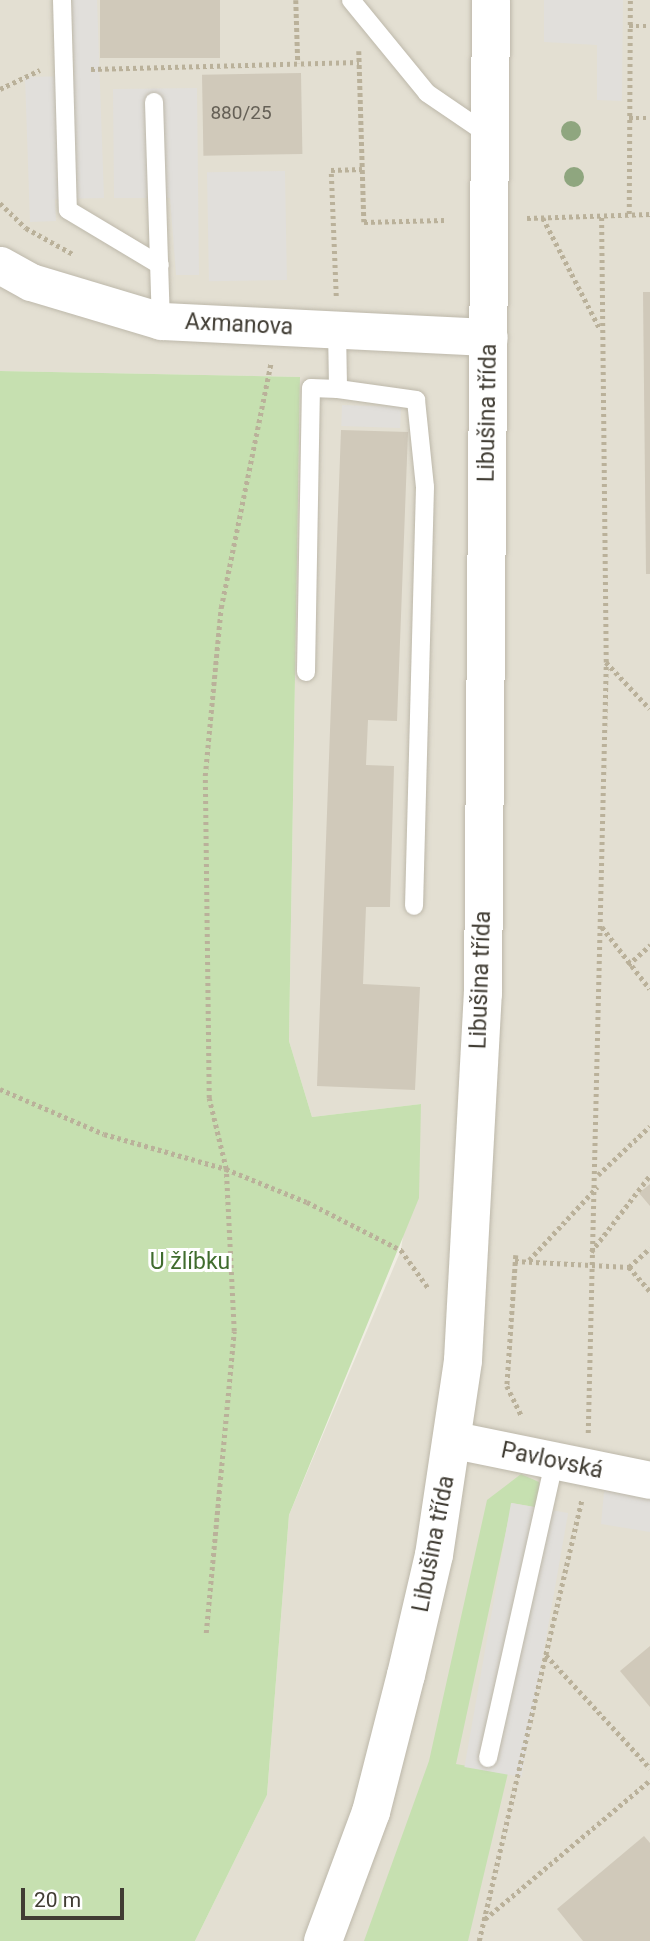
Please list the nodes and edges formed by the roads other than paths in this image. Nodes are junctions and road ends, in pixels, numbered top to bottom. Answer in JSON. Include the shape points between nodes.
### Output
{"nodes":[{"id":1,"x":62,"y":0,"type":"edge"},
{"id":2,"x":351,"y":0,"type":"edge"},
{"id":3,"x":491,"y":0,"type":"edge"},
{"id":4,"x":154,"y":102,"type":"dead end"},
{"id":5,"x":487,"y":134,"type":"junction"},
{"id":6,"x":0,"y":265,"type":"edge"},
{"id":7,"x":160,"y":265,"type":"junction"},
{"id":8,"x":161,"y":321,"type":"junction"},
{"id":9,"x":337,"y":329,"type":"junction"},
{"id":10,"x":489,"y":337,"type":"junction"},
{"id":11,"x":338,"y":389,"type":"junction"},
{"id":12,"x":306,"y":672,"type":"dead end"},
{"id":13,"x":414,"y":906,"type":"dead end"},
{"id":14,"x":455,"y":1440,"type":"junction"},
{"id":15,"x":571,"y":1466,"type":"junction"},
{"id":16,"x":650,"y":1480,"type":"edge"},
{"id":17,"x":488,"y":1758,"type":"dead end"},
{"id":18,"x":323,"y":1941,"type":"edge"}],
"edges":[{"from":1,"to":7,"type":"lane","via":[[68,209]]},
{"from":2,"to":5,"type":"lane","via":[[427,93]]},
{"from":3,"to":5,"type":"street","name":"Libušina třída"},
{"from":4,"to":7,"type":"lane"},
{"from":5,"to":10,"type":"street","name":"Libušina třída"},
{"from":6,"to":8,"type":"street","name":"Axmanova","via":[[31,282]]},
{"from":7,"to":8,"type":"lane"},
{"from":8,"to":9,"type":"street","name":"Axmanova"},
{"from":9,"to":10,"type":"street","name":"Axmanova"},
{"from":9,"to":11,"type":"lane"},
{"from":10,"to":14,"type":"street","name":"Libušina třída","via":[[483,994]]},
{"from":11,"to":12,"type":"lane","via":[[312,388]]},
{"from":11,"to":13,"type":"lane","via":[[416,400],[425,487]]},
{"from":14,"to":15,"type":"street","name":"Pavlovská"},
{"from":14,"to":18,"type":"street","name":"Libušina třída","via":[[435,1555],[374,1800]]},
{"from":15,"to":16,"type":"street","name":"Pavlovská"},
{"from":15,"to":17,"type":"lane"}]}
